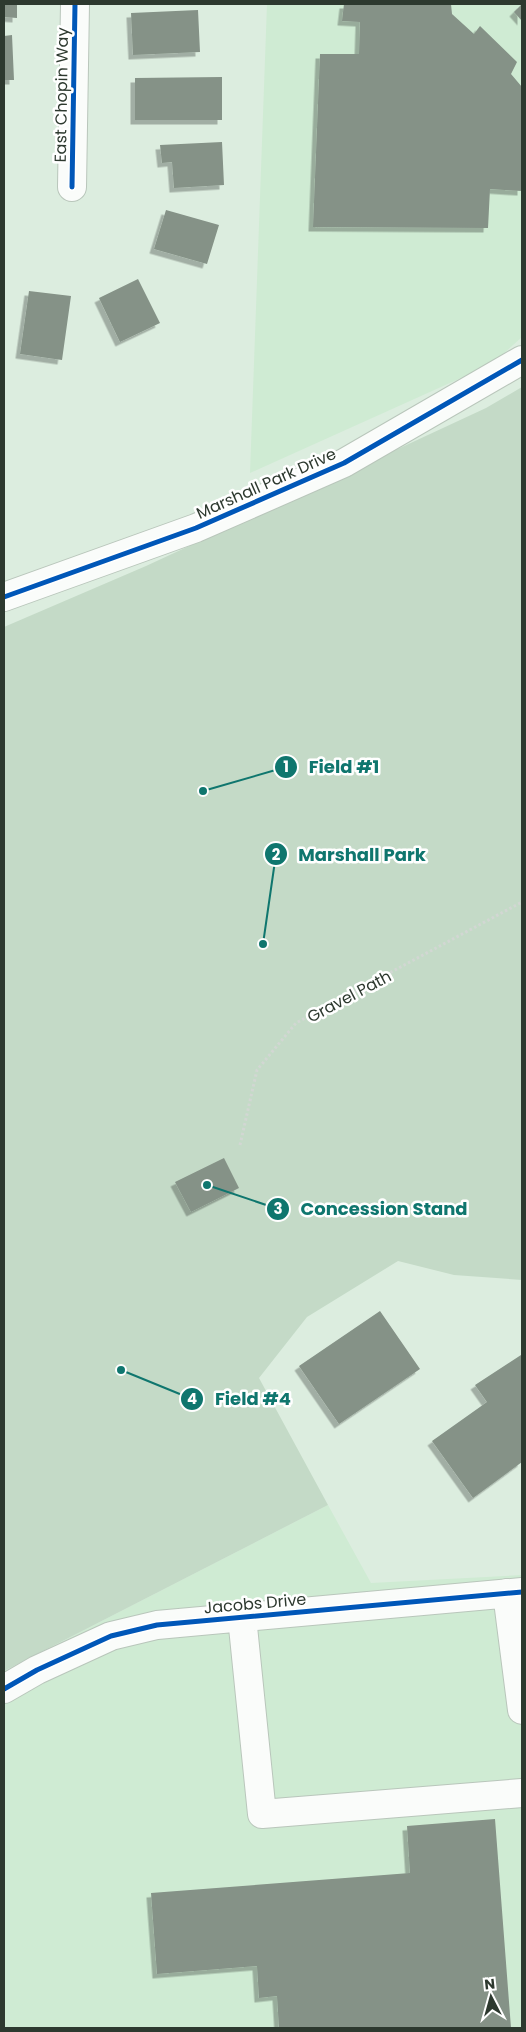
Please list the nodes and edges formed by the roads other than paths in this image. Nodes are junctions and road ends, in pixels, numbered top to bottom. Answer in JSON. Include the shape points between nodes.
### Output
{"nodes":[{"id":1,"x":75,"y":4,"type":"edge"},
{"id":2,"x":72,"y":187,"type":"dead end"},
{"id":3,"x":522,"y":360,"type":"edge"},
{"id":4,"x":4,"y":597,"type":"edge"},
{"id":5,"x":514,"y":1592,"type":"edge"},
{"id":6,"x":242,"y":1617,"type":"junction"},
{"id":7,"x":4,"y":1689,"type":"edge"},
{"id":8,"x":522,"y":1710,"type":"edge"},
{"id":9,"x":522,"y":1793,"type":"edge"}],
"edges":[{"from":1,"to":2,"type":"street","name":"East Chopin Way"},
{"from":3,"to":4,"type":"street","name":"Marshall Park Drive","via":[[344,463],[196,528]]},
{"from":5,"to":6,"type":"street","name":"Jacobs Drive"},
{"from":5,"to":8,"type":"street"},
{"from":6,"to":7,"type":"street","name":"Jacobs Drive","via":[[157,1625],[111,1636]]},
{"from":6,"to":9,"type":"street","via":[[262,1814]]}]}
